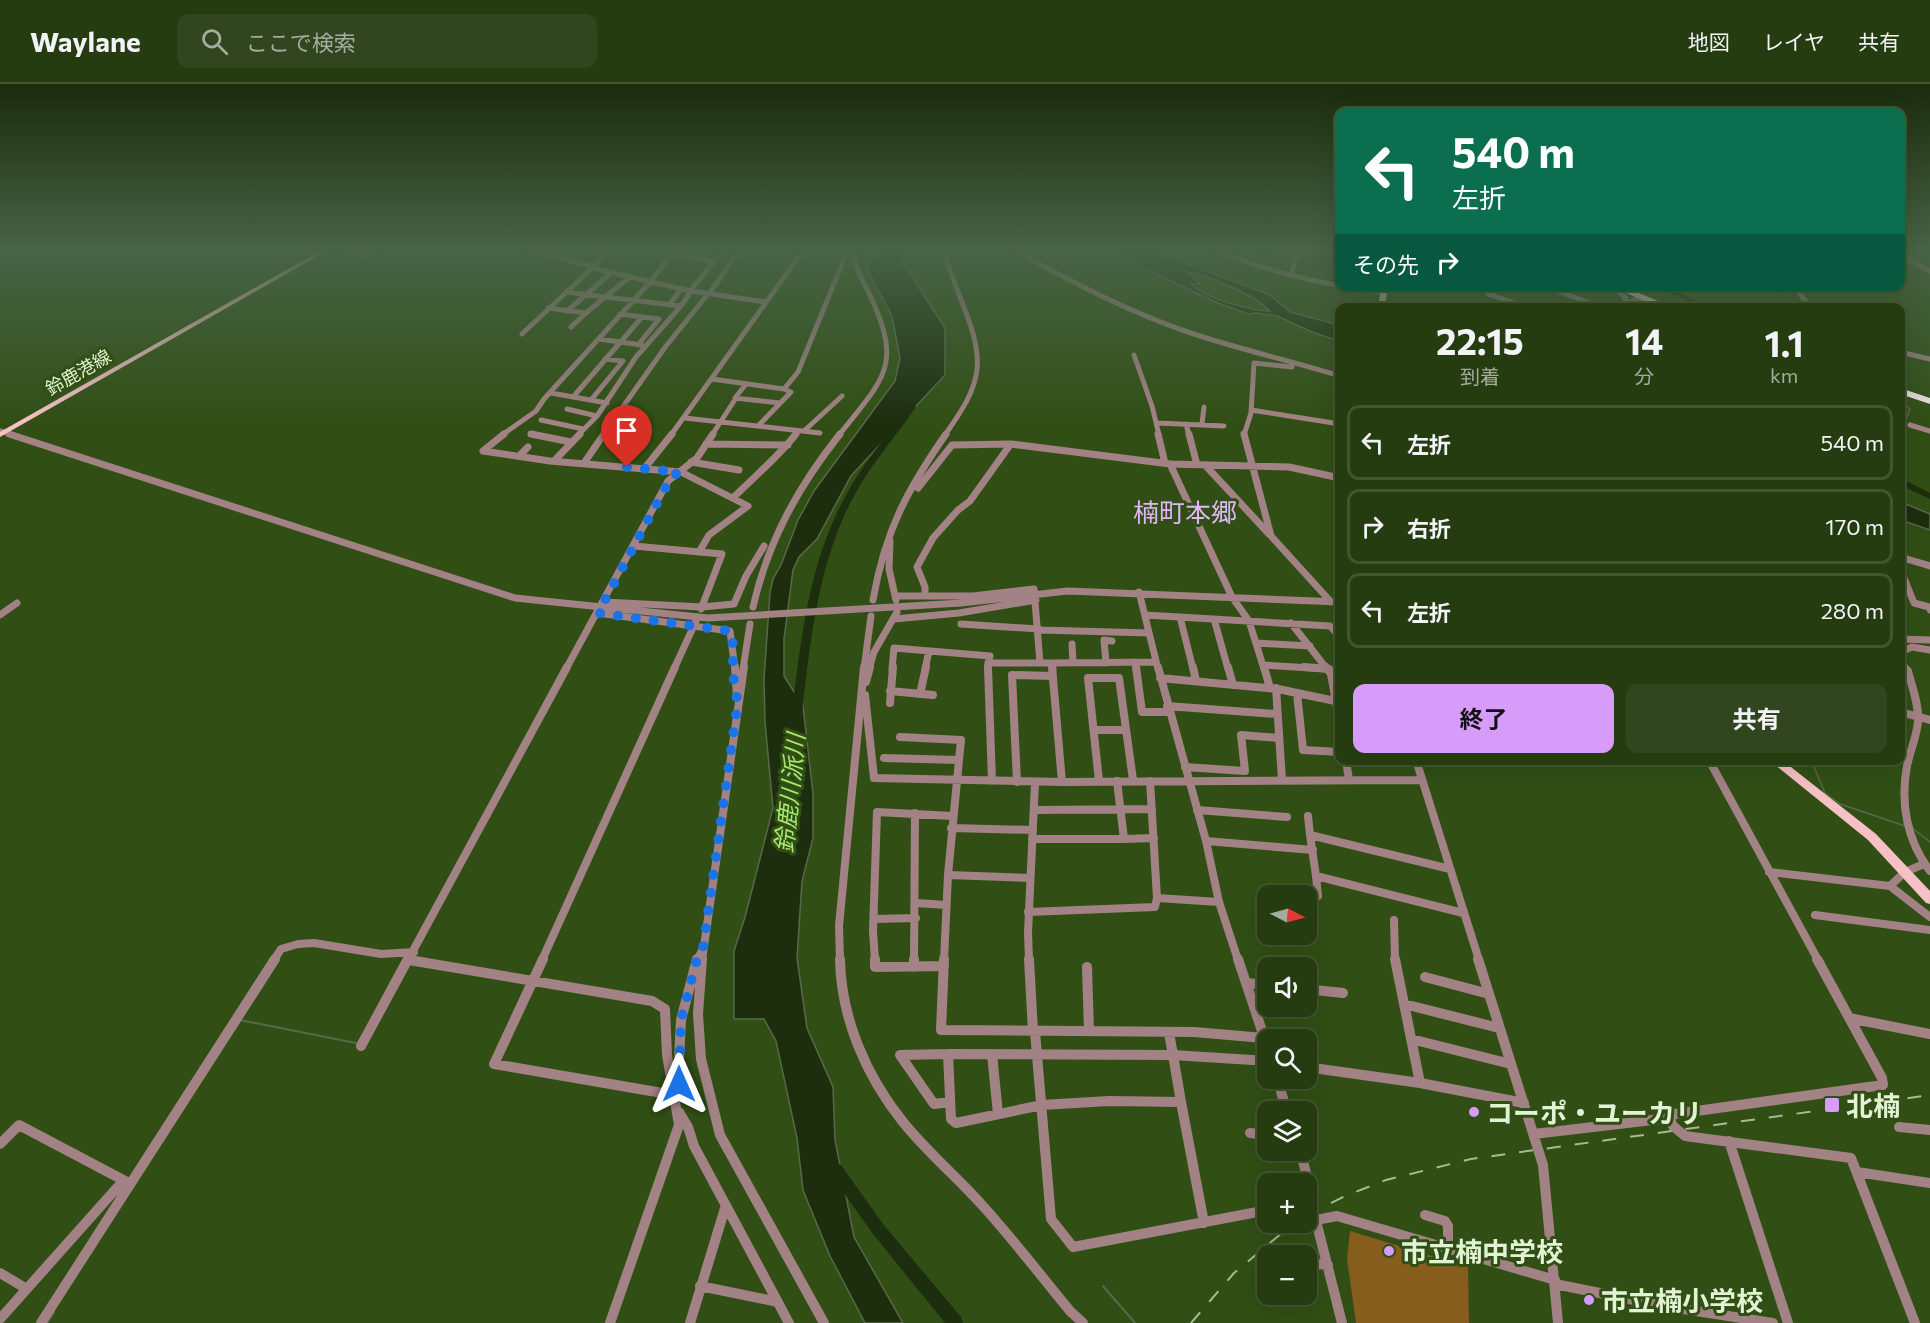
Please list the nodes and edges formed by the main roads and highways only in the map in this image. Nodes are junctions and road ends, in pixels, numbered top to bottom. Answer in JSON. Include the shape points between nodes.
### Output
{"nodes":[{"id":1,"x":227,"y":306,"type":"edge"},
{"id":2,"x":1905,"y":391,"type":"edge"},
{"id":3,"x":1930,"y":400,"type":"edge"},
{"id":4,"x":1,"y":433,"type":"edge"},
{"id":5,"x":1780,"y":765,"type":"edge"},
{"id":6,"x":1930,"y":899,"type":"edge"}],
"edges":[{"from":1,"to":4,"type":"main road","name":"鈴鹿港線"},
{"from":2,"to":3,"type":"highway"},
{"from":5,"to":6,"type":"main road","via":[[1854,822]]}]}
